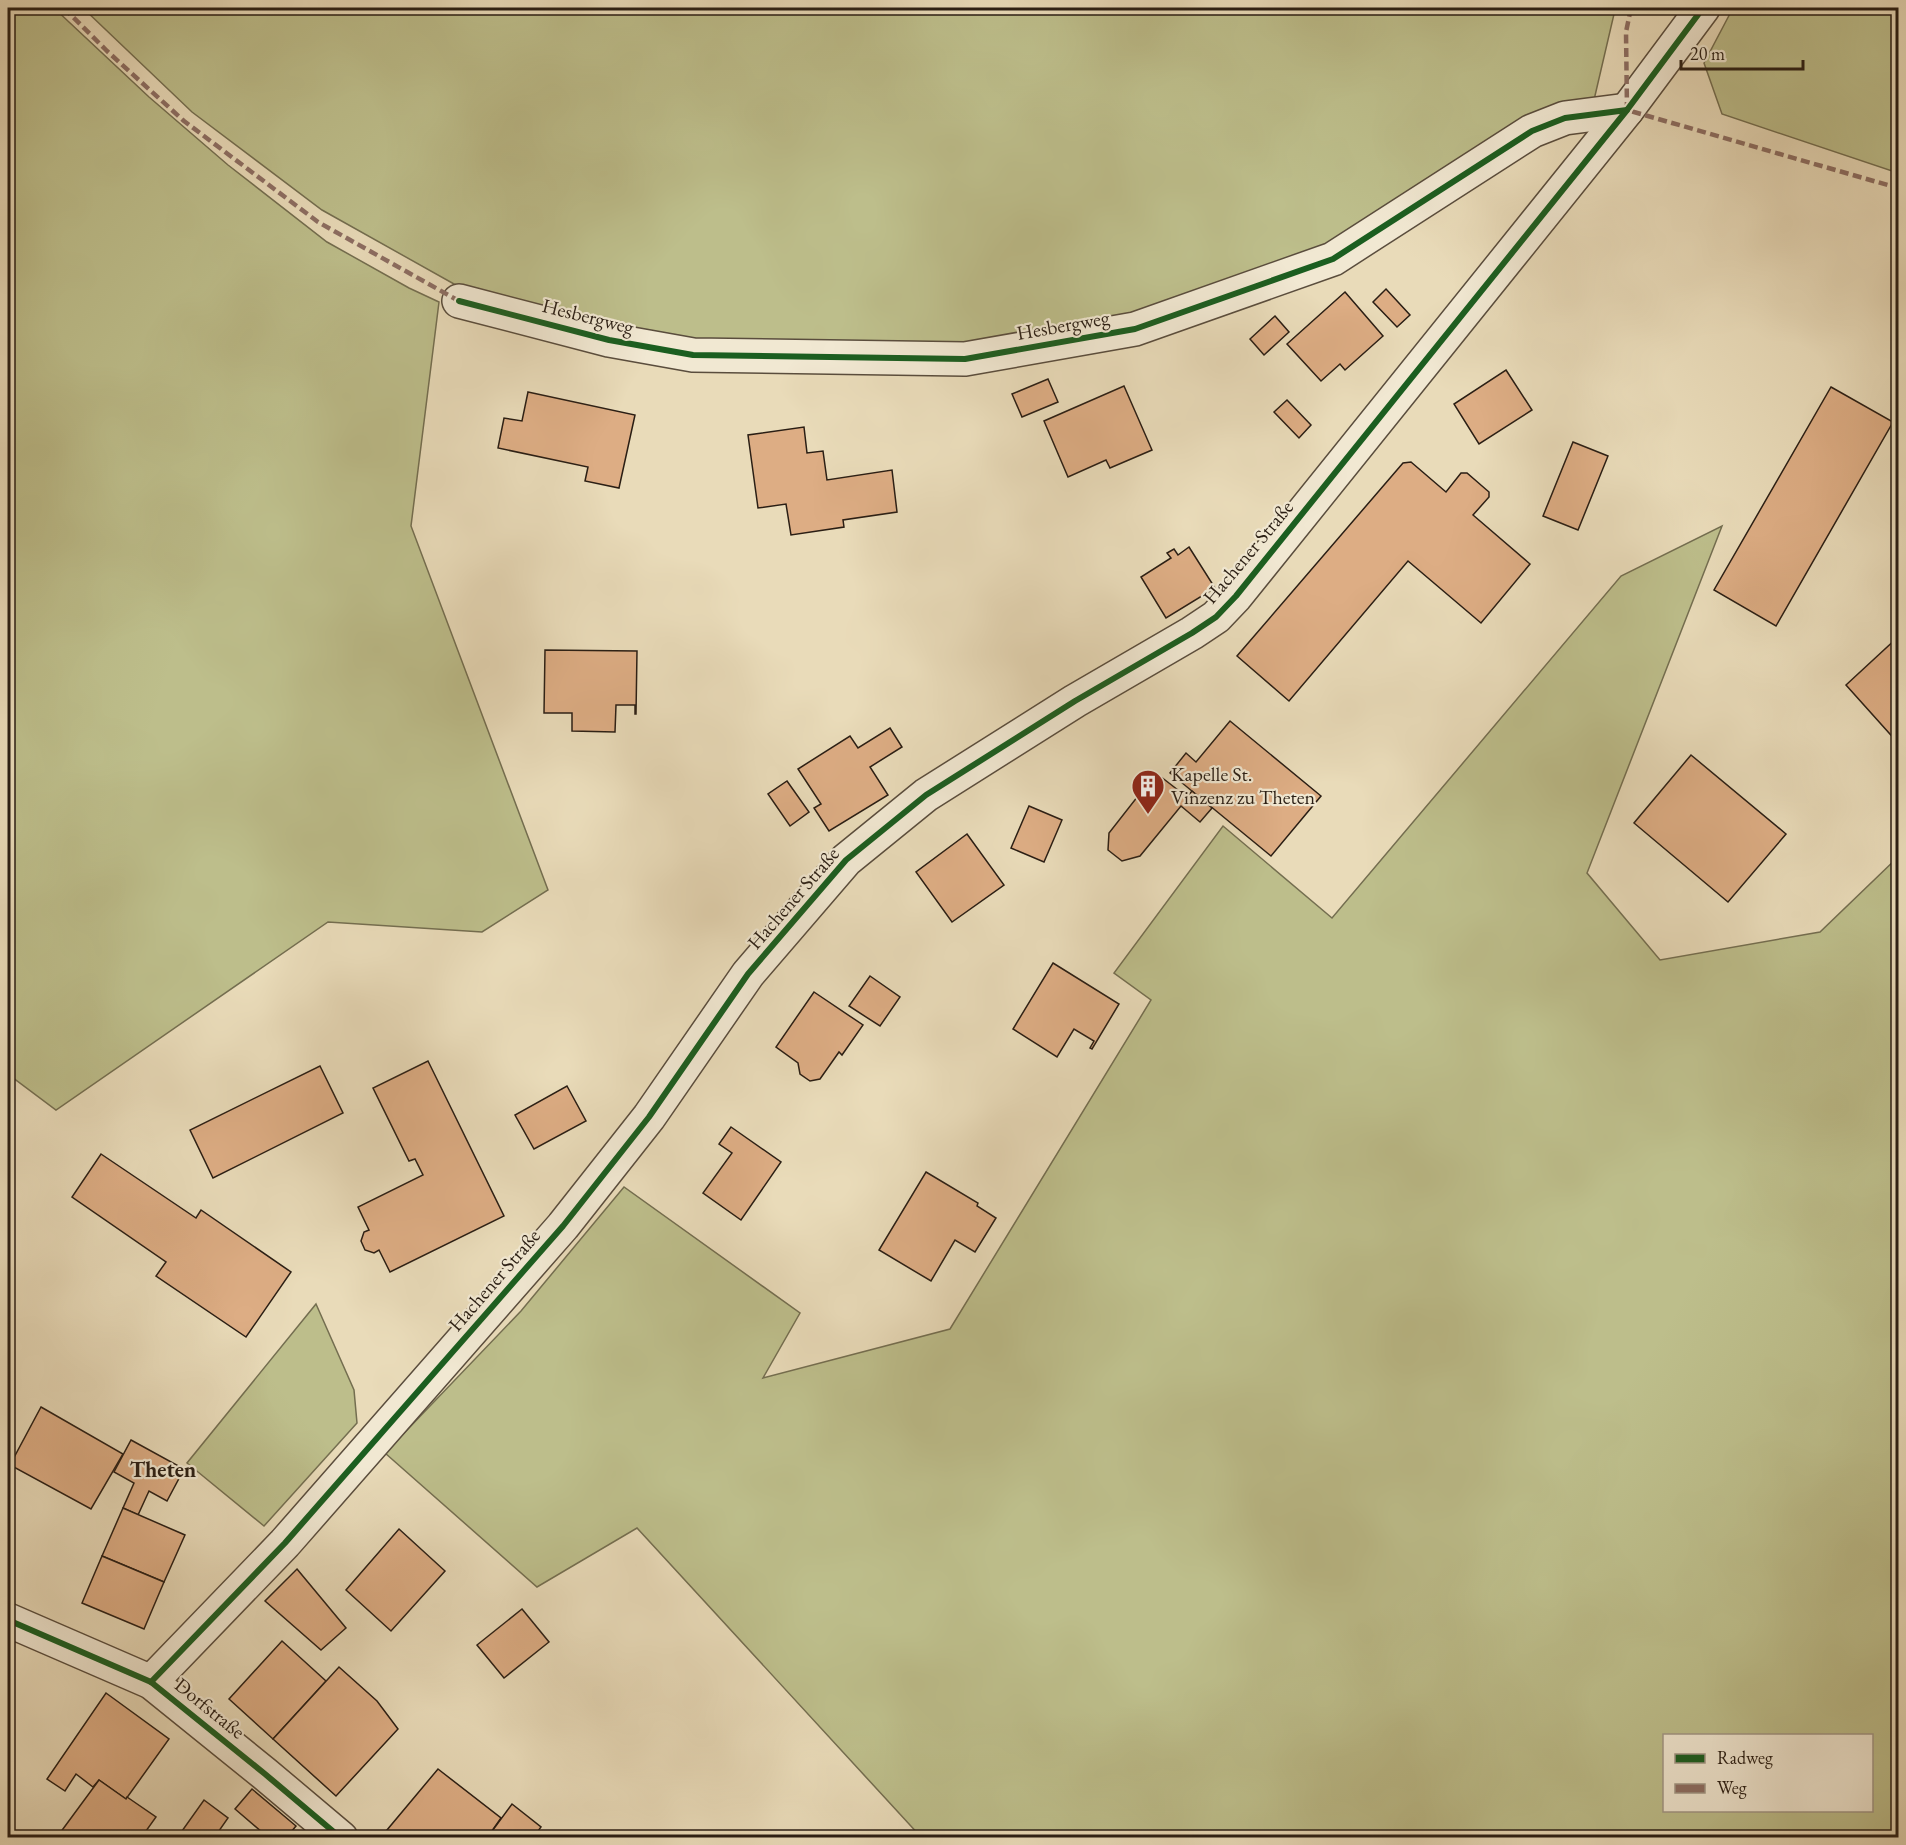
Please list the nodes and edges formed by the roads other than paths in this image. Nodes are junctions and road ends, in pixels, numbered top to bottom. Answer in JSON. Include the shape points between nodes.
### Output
{"nodes":[{"id":1,"x":1703,"y":8,"type":"edge"},
{"id":2,"x":1627,"y":110,"type":"junction"},
{"id":3,"x":459,"y":301,"type":"dead end"},
{"id":4,"x":8,"y":1620,"type":"edge"},
{"id":5,"x":151,"y":1682,"type":"junction"},
{"id":6,"x":340,"y":1838,"type":"edge"}],
"edges":[{"from":1,"to":2,"type":"street","name":"Hachener Straße"},
{"from":2,"to":3,"type":"street","name":"Hesbergweg","via":[[1566,118],[1532,131],[1333,259],[1135,329],[965,359],[693,355],[609,340]]},
{"from":2,"to":5,"type":"street","name":"Hachener Straße","via":[[1216,617],[926,795],[846,860],[748,974],[649,1117],[563,1226],[285,1543]]},
{"from":4,"to":5,"type":"street","name":"Dorfstraße"},
{"from":5,"to":6,"type":"street","name":"Dorfstraße"}]}
